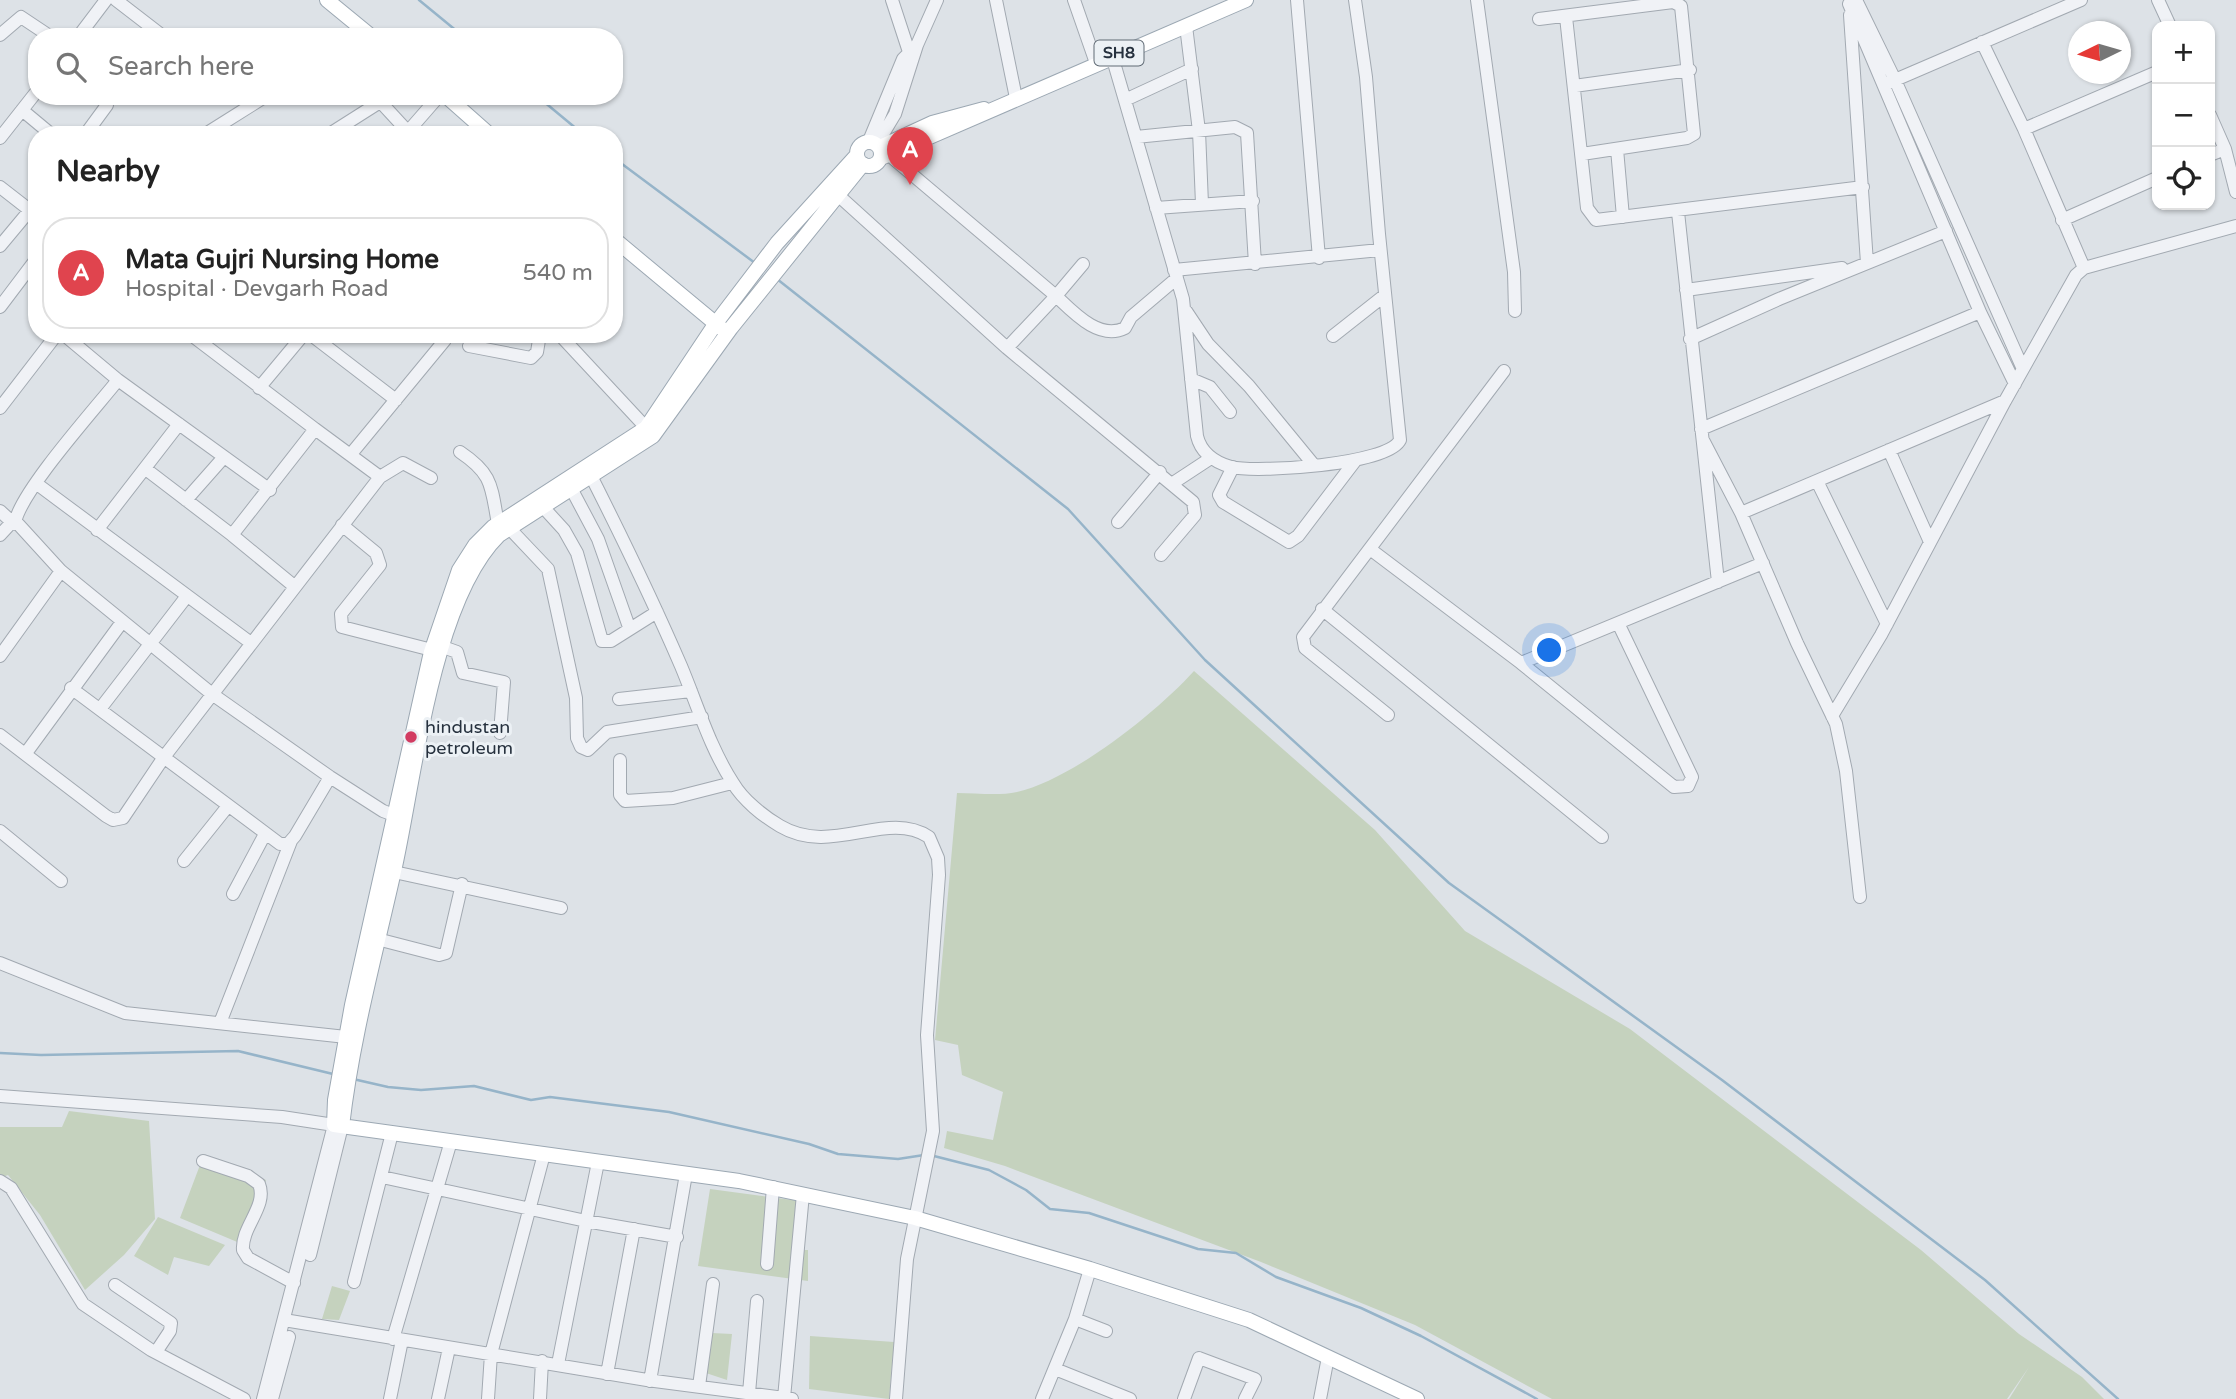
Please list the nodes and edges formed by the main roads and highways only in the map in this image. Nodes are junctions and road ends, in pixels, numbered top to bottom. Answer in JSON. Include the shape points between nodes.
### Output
{"nodes":[{"id":1,"x":327,"y":0,"type":"edge"},
{"id":2,"x":1246,"y":0,"type":"edge"},
{"id":3,"x":361,"y":28,"type":"edge"},
{"id":4,"x":456,"y":105,"type":"edge"},
{"id":5,"x":480,"y":126,"type":"edge"},
{"id":6,"x":879,"y":149,"type":"junction"},
{"id":7,"x":860,"y":159,"type":"junction"},
{"id":8,"x":623,"y":246,"type":"edge"},
{"id":9,"x":716,"y":323,"type":"junction"},
{"id":10,"x":727,"y":334,"type":"junction"},
{"id":11,"x":650,"y":432,"type":"junction"},
{"id":12,"x":590,"y":473,"type":"junction"},
{"id":13,"x":504,"y":526,"type":"junction"},
{"id":14,"x":399,"y":817,"type":"junction"},
{"id":15,"x":346,"y":1062,"type":"junction"},
{"id":16,"x":1417,"y":1399,"type":"edge"}],
"edges":[{"from":1,"to":3,"type":"main road"},
{"from":2,"to":6,"type":"main road","number":"SH8","via":[[993,108]]},
{"from":4,"to":5,"type":"main road"},
{"from":6,"to":7,"type":"main road","number":"SH8","via":[[875,164]]},
{"from":6,"to":7,"type":"main road","number":"SH8","via":[[859,147]]},
{"from":7,"to":9,"type":"main road","via":[[777,243]]},
{"from":7,"to":10,"type":"main road","via":[[839,196]]},
{"from":8,"to":9,"type":"main road"},
{"from":9,"to":10,"type":"main road"},
{"from":9,"to":11,"type":"main road"},
{"from":10,"to":11,"type":"main road"},
{"from":11,"to":12,"type":"main road"},
{"from":12,"to":13,"type":"main road"},
{"from":12,"to":13,"type":"main road","via":[[572,490]]},
{"from":13,"to":14,"type":"main road","via":[[475,545],[459,570]]},
{"from":14,"to":15,"type":"main road","via":[[394,872]]},
{"from":14,"to":15,"type":"main road","via":[[346,1037]]},
{"from":15,"to":16,"type":"main road","via":[[338,1126],[773,1187],[915,1218],[1249,1320]]}]}
